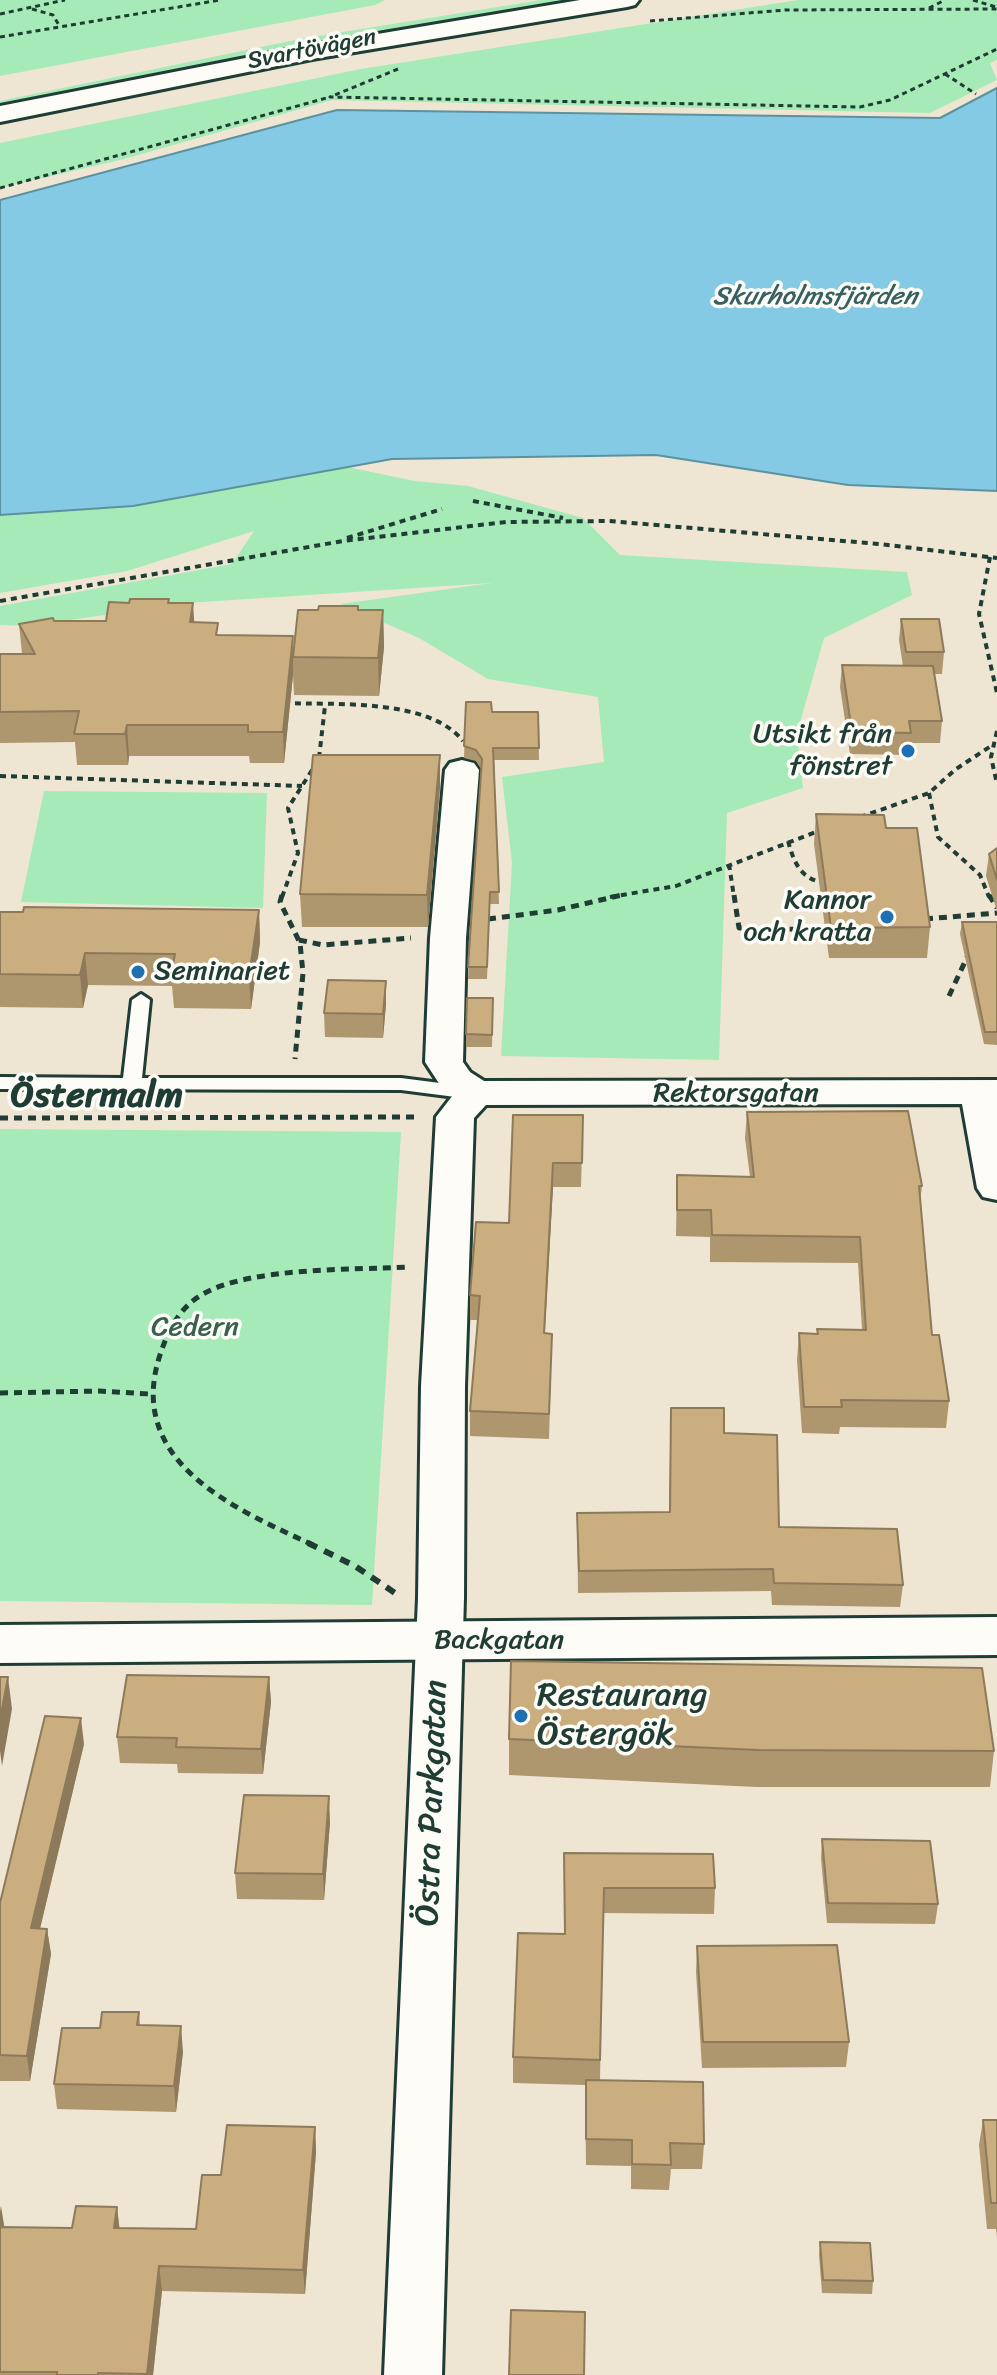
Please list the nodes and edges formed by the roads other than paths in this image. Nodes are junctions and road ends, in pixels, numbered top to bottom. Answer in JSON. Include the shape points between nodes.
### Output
{"nodes":[{"id":1,"x":502,"y":0,"type":"edge"},
{"id":2,"x":627,"y":0,"type":"edge"},
{"id":3,"x":0,"y":93,"type":"edge"},
{"id":4,"x":0,"y":114,"type":"edge"},
{"id":5,"x":462,"y":770,"type":"road end"},
{"id":6,"x":141,"y":1000,"type":"dead end"},
{"id":7,"x":0,"y":1083,"type":"edge"},
{"id":8,"x":132,"y":1083,"type":"junction"},
{"id":9,"x":988,"y":1092,"type":"edge"},
{"id":10,"x":465,"y":1105,"type":"junction"},
{"id":11,"x":997,"y":1188,"type":"edge"},
{"id":12,"x":997,"y":1636,"type":"edge"},
{"id":13,"x":440,"y":1641,"type":"junction"},
{"id":14,"x":0,"y":1644,"type":"edge"},
{"id":15,"x":413,"y":2375,"type":"edge"}],
"edges":[{"from":1,"to":3,"type":"main road","name":"Svartövägen","via":[[299,33]]},
{"from":2,"to":4,"type":"main road","name":"Svartövägen","via":[[303,52]]},
{"from":5,"to":10,"type":"street","via":[[448,931],[444,1062]]},
{"from":6,"to":8,"type":"lane"},
{"from":7,"to":8,"type":"lane"},
{"from":8,"to":10,"type":"lane","via":[[401,1084]]},
{"from":9,"to":10,"type":"street","name":"Rektorsgatan"},
{"from":9,"to":11,"type":"street"},
{"from":10,"to":13,"type":"street","name":"Östra Parkgatan","via":[[443,1386]]},
{"from":12,"to":13,"type":"main road","name":"Backgatan"},
{"from":13,"to":14,"type":"main road","name":"Backgatan"},
{"from":13,"to":15,"type":"street","name":"Östra Parkgatan"}]}
